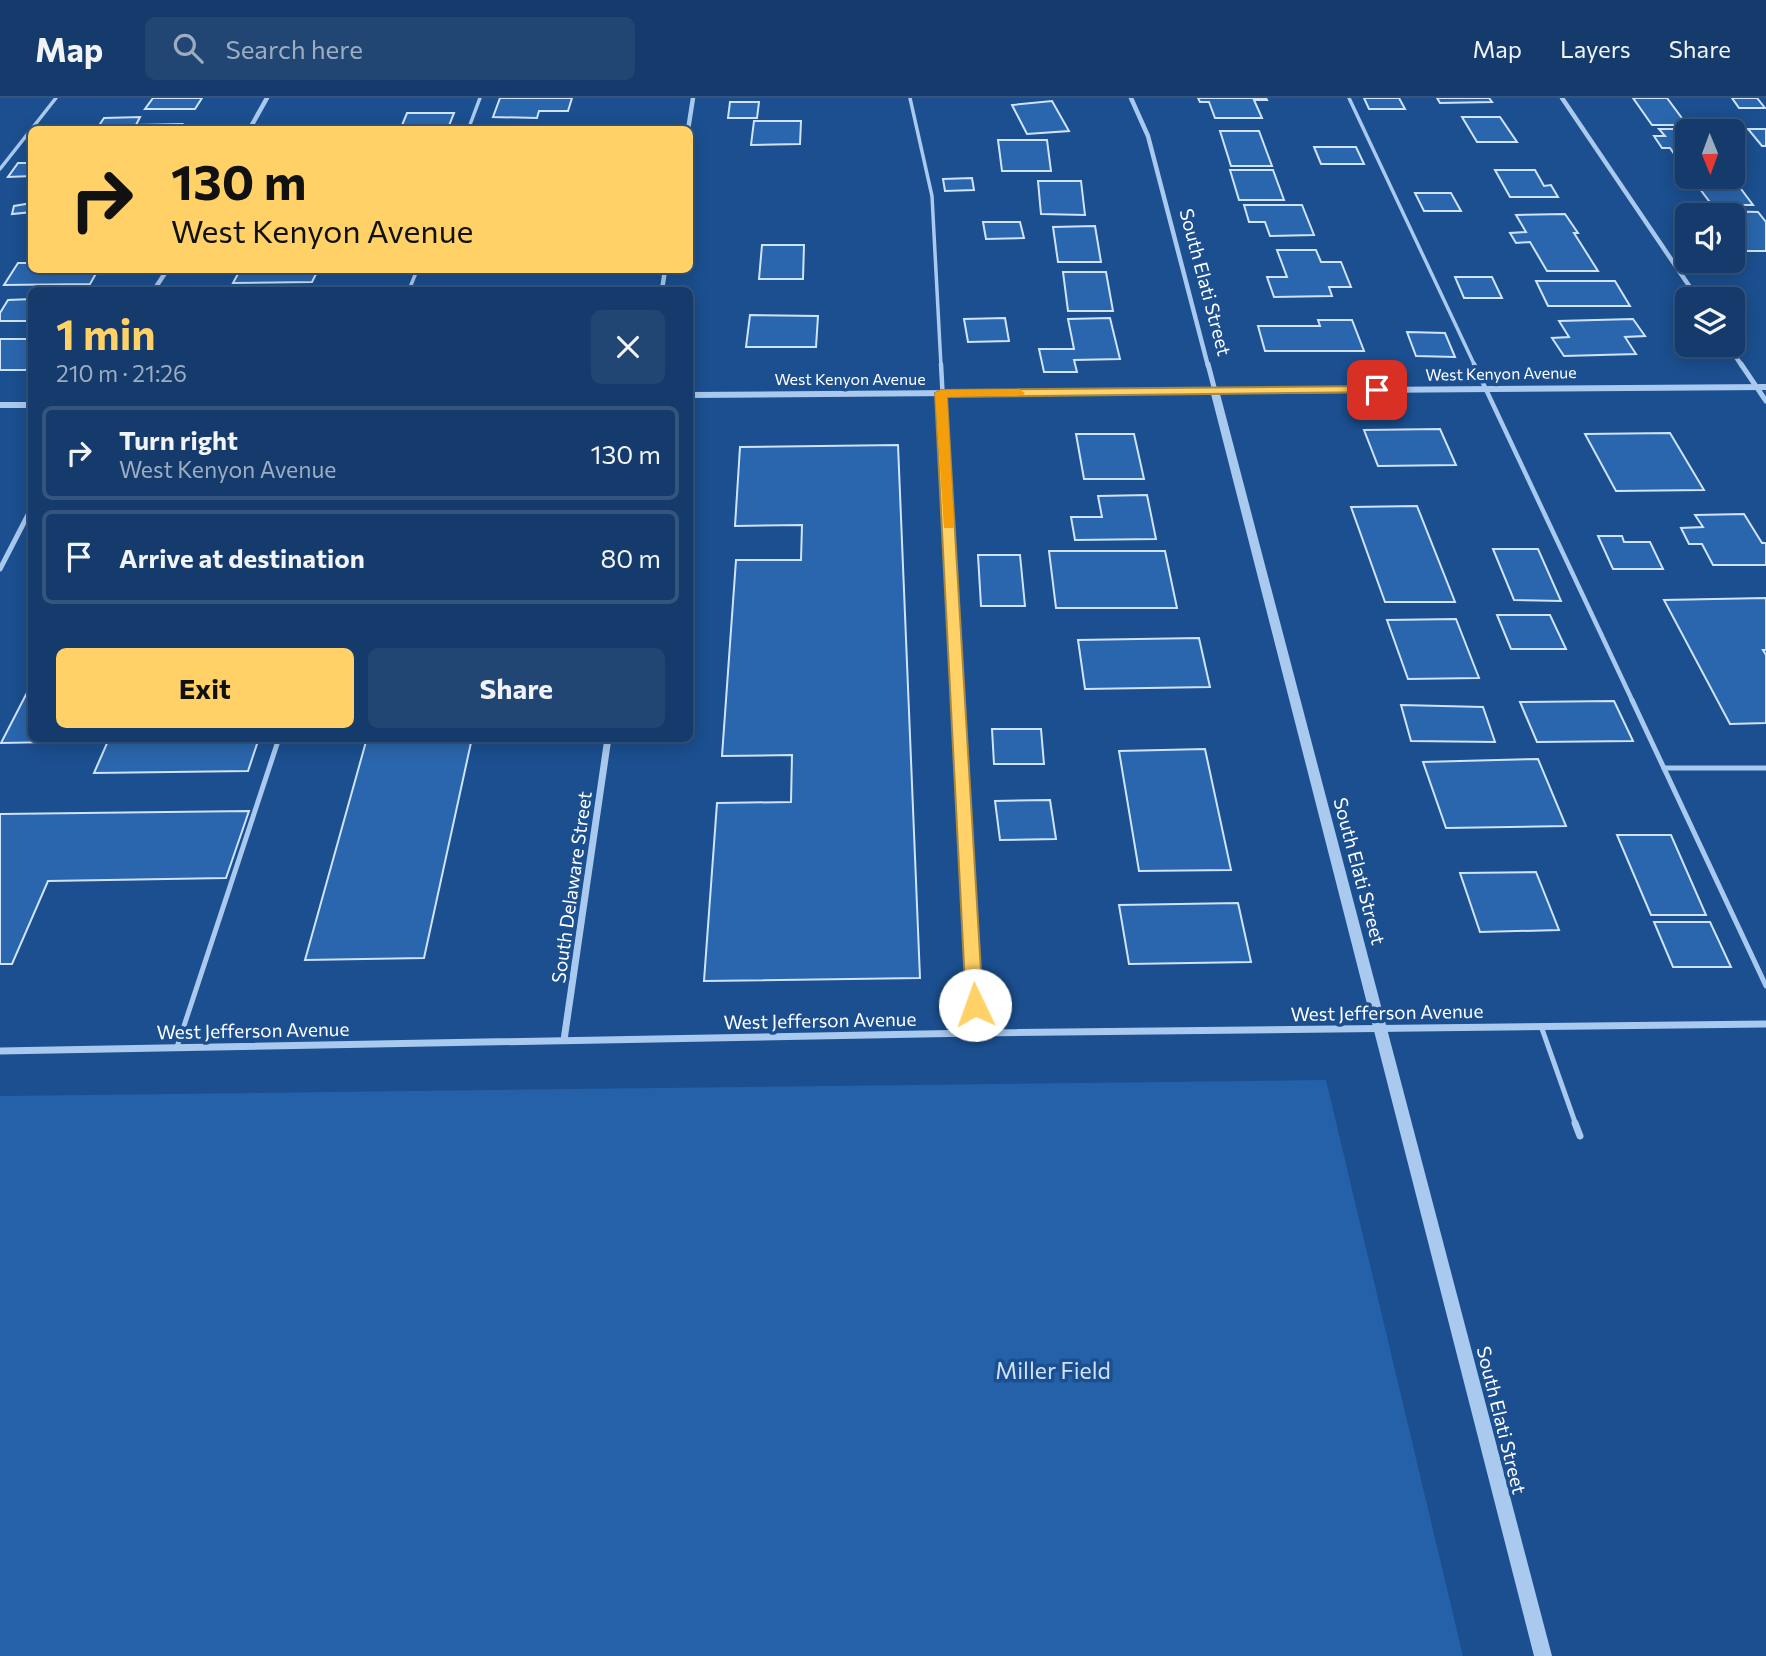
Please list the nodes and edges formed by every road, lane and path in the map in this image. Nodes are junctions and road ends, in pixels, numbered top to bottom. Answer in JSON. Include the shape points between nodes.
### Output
{"nodes":[{"id":1,"x":56,"y":98,"type":"edge"},
{"id":2,"x":267,"y":98,"type":"edge"},
{"id":3,"x":480,"y":98,"type":"edge"},
{"id":4,"x":693,"y":98,"type":"edge"},
{"id":5,"x":910,"y":98,"type":"edge"},
{"id":6,"x":1131,"y":98,"type":"edge"},
{"id":7,"x":1349,"y":98,"type":"edge"},
{"id":8,"x":1562,"y":98,"type":"edge"},
{"id":9,"x":34,"y":126,"type":"edge"},
{"id":10,"x":251,"y":126,"type":"edge"},
{"id":11,"x":470,"y":126,"type":"edge"},
{"id":12,"x":689,"y":126,"type":"edge"},
{"id":13,"x":28,"y":134,"type":"edge"},
{"id":14,"x":0,"y":169,"type":"edge"},
{"id":15,"x":1690,"y":287,"type":"edge"},
{"id":16,"x":1737,"y":357,"type":"edge"},
{"id":17,"x":1761,"y":387,"type":"edge"},
{"id":18,"x":1485,"y":389,"type":"junction"},
{"id":19,"x":1215,"y":391,"type":"junction"},
{"id":20,"x":941,"y":393,"type":"junction"},
{"id":21,"x":693,"y":395,"type":"edge"},
{"id":22,"x":1766,"y":401,"type":"edge"},
{"id":23,"x":0,"y":405,"type":"edge"},
{"id":24,"x":28,"y":405,"type":"edge"},
{"id":25,"x":28,"y":515,"type":"edge"},
{"id":26,"x":0,"y":569,"type":"edge"},
{"id":27,"x":278,"y":742,"type":"edge"},
{"id":28,"x":607,"y":742,"type":"edge"},
{"id":29,"x":1664,"y":768,"type":"junction"},
{"id":30,"x":1766,"y":768,"type":"edge"},
{"id":31,"x":1766,"y":986,"type":"edge"},
{"id":32,"x":1766,"y":1024,"type":"edge"},
{"id":33,"x":1541,"y":1026,"type":"junction"},
{"id":34,"x":1382,"y":1028,"type":"junction"},
{"id":35,"x":976,"y":1033,"type":"junction"},
{"id":36,"x":564,"y":1040,"type":"junction"},
{"id":37,"x":177,"y":1047,"type":"junction"},
{"id":38,"x":0,"y":1051,"type":"edge"},
{"id":39,"x":1580,"y":1136,"type":"dead end"},
{"id":40,"x":1543,"y":1656,"type":"edge"}],
"edges":[{"from":1,"to":9,"type":"lane"},
{"from":2,"to":10,"type":"street"},
{"from":3,"to":11,"type":"lane"},
{"from":4,"to":12,"type":"street"},
{"from":5,"to":20,"type":"lane","via":[[932,196]]},
{"from":6,"to":19,"type":"street","name":"South Elati Street","via":[[1147,136]]},
{"from":7,"to":18,"type":"lane"},
{"from":8,"to":15,"type":"street"},
{"from":13,"to":14,"type":"lane"},
{"from":16,"to":17,"type":"street"},
{"from":17,"to":18,"type":"street","name":"West Kenyon Avenue"},
{"from":17,"to":22,"type":"street"},
{"from":18,"to":19,"type":"street","name":"West Kenyon Avenue"},
{"from":18,"to":29,"type":"lane"},
{"from":19,"to":20,"type":"street","name":"West Kenyon Avenue"},
{"from":19,"to":34,"type":"street","name":"South Elati Street"},
{"from":20,"to":21,"type":"street","name":"West Kenyon Avenue"},
{"from":20,"to":35,"type":"lane"},
{"from":23,"to":24,"type":"street"},
{"from":25,"to":26,"type":"street"},
{"from":27,"to":37,"type":"lane"},
{"from":28,"to":36,"type":"street","name":"South Delaware Street"},
{"from":29,"to":30,"type":"lane"},
{"from":29,"to":31,"type":"lane"},
{"from":32,"to":33,"type":"street","name":"West Jefferson Avenue"},
{"from":33,"to":34,"type":"street","name":"West Jefferson Avenue"},
{"from":33,"to":39,"type":"lane"},
{"from":34,"to":35,"type":"street","name":"West Jefferson Avenue"},
{"from":34,"to":40,"type":"street","name":"South Elati Street"},
{"from":35,"to":36,"type":"street","name":"West Jefferson Avenue"},
{"from":36,"to":37,"type":"street","name":"West Jefferson Avenue"},
{"from":37,"to":38,"type":"street","name":"West Jefferson Avenue"}]}
